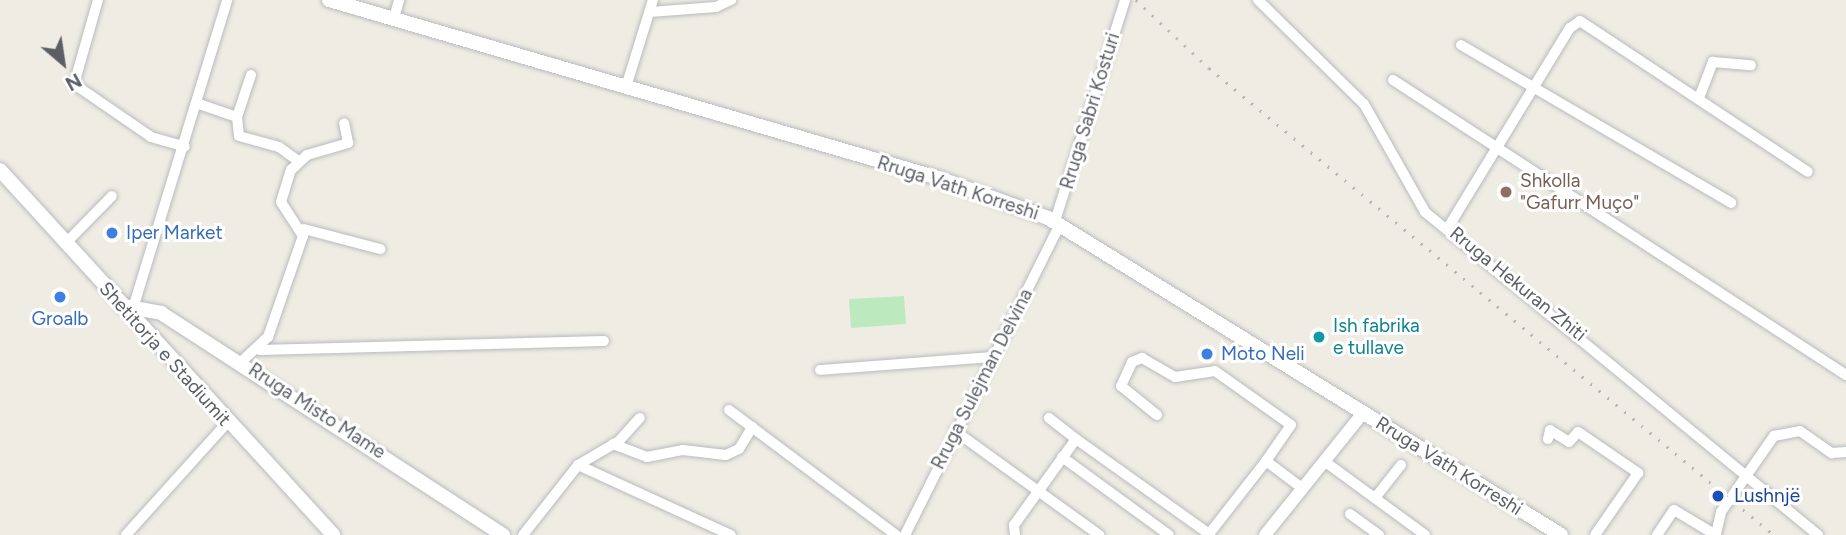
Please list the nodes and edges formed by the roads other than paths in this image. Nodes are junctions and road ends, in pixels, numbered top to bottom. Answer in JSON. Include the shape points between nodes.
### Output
{"nodes":[{"id":1,"x":98,"y":0,"type":"edge"},
{"id":2,"x":228,"y":0,"type":"edge"},
{"id":3,"x":329,"y":0,"type":"edge"},
{"id":4,"x":399,"y":0,"type":"edge"},
{"id":5,"x":731,"y":0,"type":"edge"},
{"id":6,"x":1125,"y":0,"type":"edge"},
{"id":7,"x":1258,"y":0,"type":"edge"},
{"id":8,"x":652,"y":6,"type":"edge"},
{"id":9,"x":394,"y":18,"type":"junction"},
{"id":10,"x":1461,"y":45,"type":"dead end"},
{"id":11,"x":1751,"y":65,"type":"dead end"},
{"id":12,"x":251,"y":75,"type":"dead end"},
{"id":13,"x":1393,"y":80,"type":"dead end"},
{"id":14,"x":626,"y":88,"type":"junction"},
{"id":15,"x":1536,"y":90,"type":"junction"},
{"id":16,"x":1699,"y":98,"type":"junction"},
{"id":17,"x":199,"y":104,"type":"junction"},
{"id":18,"x":237,"y":117,"type":"junction"},
{"id":19,"x":344,"y":123,"type":"dead end"},
{"id":20,"x":1498,"y":146,"type":"junction"},
{"id":21,"x":185,"y":147,"type":"junction"},
{"id":22,"x":298,"y":161,"type":"junction"},
{"id":23,"x":0,"y":170,"type":"edge"},
{"id":24,"x":1808,"y":172,"type":"dead end"},
{"id":25,"x":112,"y":196,"type":"dead end"},
{"id":26,"x":1731,"y":203,"type":"dead end"},
{"id":27,"x":1058,"y":223,"type":"junction"},
{"id":28,"x":1449,"y":226,"type":"junction"},
{"id":29,"x":304,"y":229,"type":"junction"},
{"id":30,"x":65,"y":244,"type":"junction"},
{"id":31,"x":380,"y":249,"type":"dead end"},
{"id":32,"x":129,"y":305,"type":"junction"},
{"id":33,"x":604,"y":341,"type":"dead end"},
{"id":34,"x":260,"y":350,"type":"junction"},
{"id":35,"x":994,"y":357,"type":"junction"},
{"id":36,"x":241,"y":362,"type":"junction"},
{"id":37,"x":820,"y":370,"type":"dead end"},
{"id":38,"x":1846,"y":374,"type":"edge"},
{"id":39,"x":729,"y":410,"type":"dead end"},
{"id":40,"x":1364,"y":412,"type":"junction"},
{"id":41,"x":1157,"y":415,"type":"dead end"},
{"id":42,"x":640,"y":418,"type":"dead end"},
{"id":43,"x":1049,"y":418,"type":"dead end"},
{"id":44,"x":227,"y":423,"type":"junction"},
{"id":45,"x":752,"y":427,"type":"junction"},
{"id":46,"x":955,"y":431,"type":"junction"},
{"id":47,"x":1076,"y":439,"type":"junction"},
{"id":48,"x":1548,"y":439,"type":"dead end"},
{"id":49,"x":613,"y":444,"type":"junction"},
{"id":50,"x":1846,"y":452,"type":"edge"},
{"id":51,"x":1062,"y":457,"type":"junction"},
{"id":52,"x":1266,"y":461,"type":"junction"},
{"id":53,"x":1324,"y":461,"type":"junction"},
{"id":54,"x":1401,"y":465,"type":"dead end"},
{"id":55,"x":578,"y":466,"type":"junction"},
{"id":56,"x":1116,"y":468,"type":"junction"},
{"id":57,"x":1749,"y":476,"type":"junction"},
{"id":58,"x":1102,"y":487,"type":"junction"},
{"id":59,"x":1302,"y":488,"type":"junction"},
{"id":60,"x":1038,"y":491,"type":"junction"},
{"id":61,"x":1375,"y":498,"type":"junction"},
{"id":62,"x":1350,"y":514,"type":"dead end"},
{"id":63,"x":126,"y":535,"type":"edge"},
{"id":64,"x":333,"y":535,"type":"edge"},
{"id":65,"x":503,"y":535,"type":"edge"},
{"id":66,"x":523,"y":535,"type":"edge"},
{"id":67,"x":731,"y":535,"type":"edge"},
{"id":68,"x":896,"y":535,"type":"edge"},
{"id":69,"x":905,"y":535,"type":"edge"},
{"id":70,"x":1015,"y":535,"type":"edge"},
{"id":71,"x":1100,"y":535,"type":"edge"},
{"id":72,"x":1169,"y":535,"type":"edge"},
{"id":73,"x":1209,"y":535,"type":"edge"},
{"id":74,"x":1265,"y":535,"type":"edge"},
{"id":75,"x":1379,"y":535,"type":"edge"},
{"id":76,"x":1425,"y":535,"type":"edge"},
{"id":77,"x":1561,"y":535,"type":"edge"},
{"id":78,"x":1595,"y":535,"type":"edge"},
{"id":79,"x":1657,"y":535,"type":"edge"},
{"id":80,"x":1716,"y":535,"type":"edge"},
{"id":81,"x":1818,"y":535,"type":"edge"}],
"edges":[{"from":1,"to":21,"type":"street","via":[[74,84],[151,137]]},
{"from":2,"to":17,"type":"street"},
{"from":3,"to":9,"type":"main road","name":"Rruga Vath Korreshi"},
{"from":4,"to":9,"type":"street"},
{"from":5,"to":8,"type":"street","via":[[716,7]]},
{"from":6,"to":27,"type":"street","name":"Rruga Sabri Kosturi"},
{"from":7,"to":28,"type":"street","name":"Rruga Hekuran Zhiti","via":[[1364,104],[1416,200]]},
{"from":8,"to":14,"type":"street"},
{"from":9,"to":14,"type":"main road","name":"Rruga Vath Korreshi"},
{"from":10,"to":15,"type":"street"},
{"from":11,"to":16,"type":"street","via":[[1713,62]]},
{"from":12,"to":18,"type":"street"},
{"from":13,"to":20,"type":"street"},
{"from":14,"to":27,"type":"main road","name":"Rruga Vath Korreshi","via":[[938,178]]},
{"from":15,"to":16,"type":"street","via":[[1570,28],[1580,21]]},
{"from":15,"to":20,"type":"street"},
{"from":15,"to":26,"type":"street"},
{"from":16,"to":24,"type":"street"},
{"from":17,"to":18,"type":"street"},
{"from":17,"to":21,"type":"street"},
{"from":18,"to":22,"type":"street","via":[[239,136],[279,147]]},
{"from":19,"to":22,"type":"street","via":[[348,143]]},
{"from":20,"to":28,"type":"street"},
{"from":20,"to":38,"type":"street"},
{"from":21,"to":32,"type":"street"},
{"from":22,"to":29,"type":"street","via":[[281,202]]},
{"from":23,"to":30,"type":"main road","name":"Shetitorja e Stadiumit"},
{"from":25,"to":30,"type":"street"},
{"from":27,"to":35,"type":"street","name":"Rruga Sulejman Delvina"},
{"from":27,"to":40,"type":"main road","name":"Rruga Vath Korreshi"},
{"from":28,"to":57,"type":"street","name":"Rruga Hekuran Zhiti"},
{"from":29,"to":31,"type":"street"},
{"from":29,"to":34,"type":"street"},
{"from":30,"to":32,"type":"main road","name":"Shetitorja e Stadiumit"},
{"from":32,"to":36,"type":"main road","name":"Rruga Misto Mame"},
{"from":32,"to":44,"type":"main road","name":"Shetitorja e Stadiumit"},
{"from":33,"to":34,"type":"street"},
{"from":34,"to":36,"type":"street"},
{"from":35,"to":37,"type":"street"},
{"from":35,"to":46,"type":"street","name":"Rruga Sulejman Delvina"},
{"from":36,"to":65,"type":"main road","name":"Rruga Misto Mame"},
{"from":39,"to":45,"type":"street"},
{"from":40,"to":53,"type":"street"},
{"from":40,"to":77,"type":"main road","name":"Rruga Vath Korreshi"},
{"from":41,"to":52,"type":"street","via":[[1121,386],[1132,362],[1142,358],[1175,377],[1215,371],[1291,425]]},
{"from":42,"to":49,"type":"street"},
{"from":43,"to":47,"type":"street"},
{"from":44,"to":63,"type":"street"},
{"from":44,"to":64,"type":"main road","name":"Shetitorja e Stadiumit"},
{"from":45,"to":49,"type":"street","via":[[739,449],[726,455],[676,450],[647,457]]},
{"from":45,"to":68,"type":"street"},
{"from":46,"to":60,"type":"street"},
{"from":46,"to":69,"type":"street","name":"Rruga Sulejman Delvina"},
{"from":47,"to":51,"type":"street"},
{"from":47,"to":56,"type":"street"},
{"from":48,"to":78,"type":"street","via":[[1550,430],[1569,442],[1578,432],[1638,473]]},
{"from":49,"to":55,"type":"street"},
{"from":50,"to":57,"type":"street","via":[[1832,453],[1800,431],[1785,430],[1764,448]]},
{"from":51,"to":58,"type":"street"},
{"from":51,"to":60,"type":"street"},
{"from":52,"to":59,"type":"street"},
{"from":52,"to":73,"type":"street"},
{"from":53,"to":59,"type":"street"},
{"from":53,"to":61,"type":"street"},
{"from":54,"to":61,"type":"street"},
{"from":55,"to":66,"type":"street"},
{"from":55,"to":67,"type":"street"},
{"from":56,"to":58,"type":"street"},
{"from":56,"to":73,"type":"street"},
{"from":57,"to":80,"type":"street","via":[[1721,513]]},
{"from":57,"to":81,"type":"street","name":"Rruga Hekuran Zhiti"},
{"from":58,"to":72,"type":"street"},
{"from":59,"to":74,"type":"street"},
{"from":60,"to":70,"type":"street","via":[[1014,525]]},
{"from":60,"to":71,"type":"street"},
{"from":61,"to":76,"type":"street"},
{"from":62,"to":75,"type":"street"},
{"from":79,"to":80,"type":"street","via":[[1674,510]]}]}
